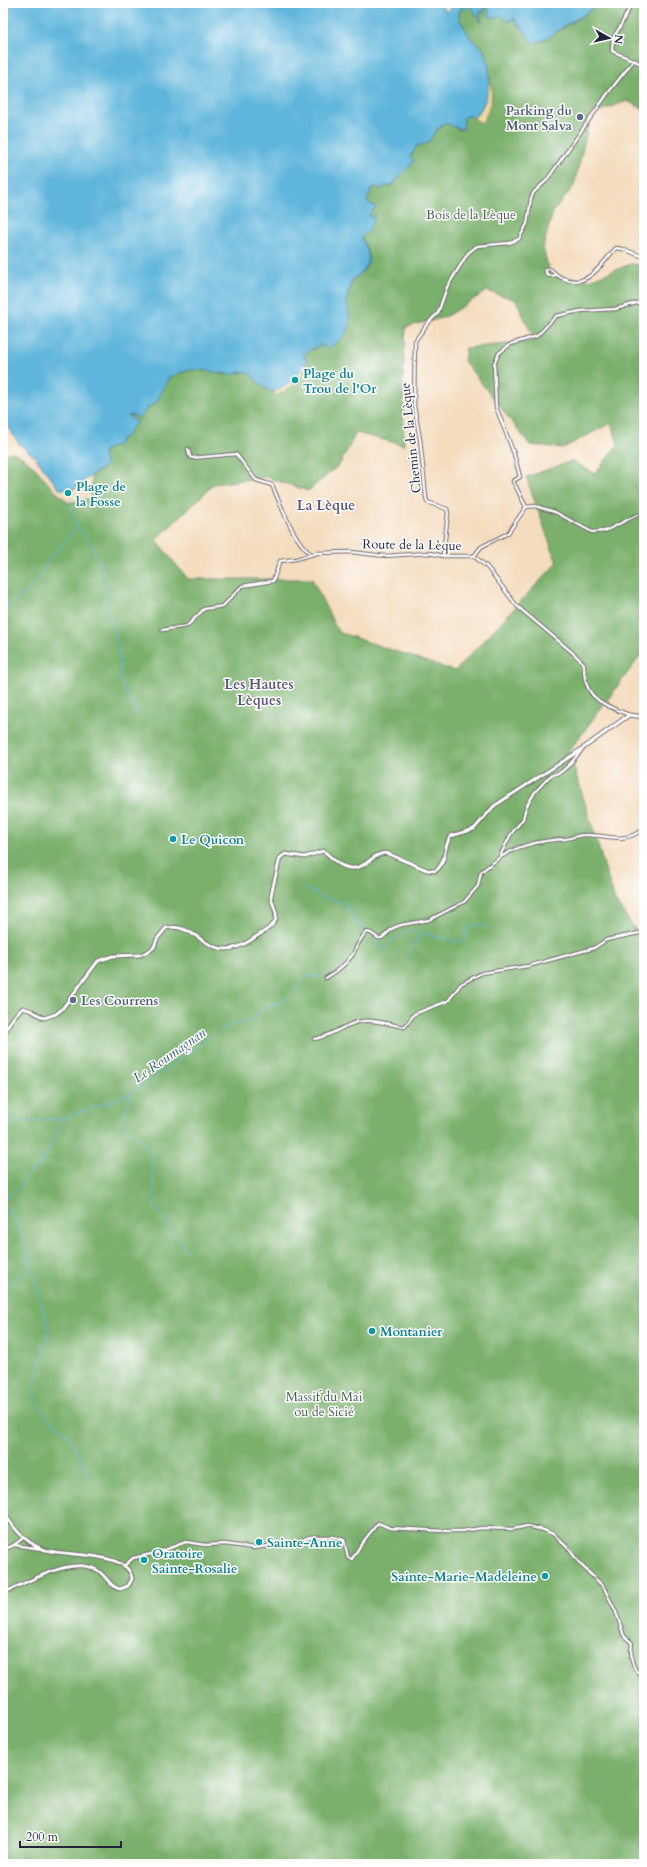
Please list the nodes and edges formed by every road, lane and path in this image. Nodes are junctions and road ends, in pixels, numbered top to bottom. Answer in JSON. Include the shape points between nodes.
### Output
{"nodes":[{"id":1,"x":632,"y":3,"type":"edge"},
{"id":2,"x":634,"y":60,"type":"junction"},
{"id":3,"x":644,"y":65,"type":"edge"},
{"id":4,"x":644,"y":257,"type":"edge"},
{"id":5,"x":556,"y":274,"type":"dead end"},
{"id":6,"x":644,"y":301,"type":"edge"},
{"id":7,"x":188,"y":448,"type":"dead end"},
{"id":8,"x":526,"y":507,"type":"junction"},
{"id":9,"x":637,"y":515,"type":"dead end"},
{"id":10,"x":311,"y":554,"type":"junction"},
{"id":11,"x":443,"y":556,"type":"junction"},
{"id":12,"x":474,"y":556,"type":"junction"},
{"id":13,"x":162,"y":630,"type":"dead end"},
{"id":14,"x":629,"y":716,"type":"junction"},
{"id":15,"x":644,"y":717,"type":"edge"},
{"id":16,"x":582,"y":749,"type":"junction"},
{"id":17,"x":644,"y":829,"type":"edge"},
{"id":18,"x":499,"y":858,"type":"junction"},
{"id":19,"x":644,"y":932,"type":"edge"},
{"id":20,"x":326,"y":978,"type":"dead end"},
{"id":21,"x":3,"y":1038,"type":"edge"},
{"id":22,"x":314,"y":1039,"type":"dead end"},
{"id":23,"x":3,"y":1508,"type":"edge"},
{"id":24,"x":24,"y":1538,"type":"junction"},
{"id":25,"x":14,"y":1545,"type":"junction"},
{"id":26,"x":3,"y":1550,"type":"edge"},
{"id":27,"x":43,"y":1550,"type":"junction"},
{"id":28,"x":124,"y":1566,"type":"junction"},
{"id":29,"x":3,"y":1593,"type":"edge"},
{"id":30,"x":644,"y":1678,"type":"edge"}],
"edges":[{"from":1,"to":2,"type":"street","via":[[613,38],[612,51]]},
{"from":2,"to":3,"type":"street"},
{"from":2,"to":11,"type":"street","name":"Chemin de la Lèque","via":[[608,92],[546,181],[534,192],[527,224],[519,239],[508,243],[477,246],[468,253],[447,288],[438,313],[415,341],[414,406],[426,497],[427,502],[444,507],[448,513]]},
{"from":4,"to":5,"type":"street","via":[[623,248],[616,248],[600,268],[588,277],[574,281]]},
{"from":6,"to":8,"type":"street","via":[[615,309],[580,311],[556,316],[536,336],[511,344],[499,353],[494,364],[496,408],[520,477],[513,481]]},
{"from":7,"to":10,"type":"street","via":[[190,458],[236,454],[256,480],[272,485],[293,530],[306,551]]},
{"from":8,"to":9,"type":"street","via":[[535,506],[555,512],[592,532],[605,531]]},
{"from":8,"to":12,"type":"street","via":[[508,533],[481,547]]},
{"from":10,"to":11,"type":"street","name":"Route de la Lèque","via":[[352,552],[385,556],[428,552]]},
{"from":10,"to":13,"type":"street","name":"Route de la Lèque","via":[[296,559],[280,560],[273,581],[242,586],[223,606],[204,609],[187,626]]},
{"from":11,"to":12,"type":"street","name":"Route de la Lèque"},
{"from":12,"to":14,"type":"street","name":"Route de la Lèque","via":[[487,566],[517,606],[584,664],[586,688],[592,695]]},
{"from":14,"to":15,"type":"street"},
{"from":14,"to":16,"type":"street"},
{"from":16,"to":18,"type":"street","via":[[568,766],[550,776],[535,792],[526,807],[523,819],[511,834]]},
{"from":16,"to":21,"type":"street","via":[[494,806],[474,829],[451,836],[441,865],[435,871],[386,853],[354,868],[340,864],[323,851],[305,857],[285,854],[280,860],[271,895],[276,912],[274,921],[249,941],[233,949],[221,949],[178,928],[166,928],[149,951],[140,955],[113,956],[98,962],[56,1014],[44,1018],[23,1008],[7,1026]]},
{"from":17,"to":18,"type":"street","via":[[631,837],[614,839],[583,834],[568,839],[541,842],[512,850]]},
{"from":18,"to":20,"type":"street","via":[[481,872],[478,886],[464,902],[429,920],[397,926],[382,938],[366,932],[352,956]]},
{"from":19,"to":22,"type":"street","via":[[606,940],[594,948],[528,966],[482,973],[461,984],[448,1001],[414,1014],[405,1027],[361,1021]]},
{"from":23,"to":24,"type":"street","via":[[10,1523]]},
{"from":24,"to":25,"type":"street"},
{"from":24,"to":27,"type":"street"},
{"from":25,"to":26,"type":"street"},
{"from":25,"to":27,"type":"street"},
{"from":27,"to":28,"type":"street","via":[[93,1556]]},
{"from":28,"to":29,"type":"street","via":[[130,1571],[132,1579],[120,1590],[112,1586],[97,1570],[81,1566],[57,1570]]},
{"from":28,"to":30,"type":"street","via":[[133,1558],[186,1542],[254,1548],[314,1537],[344,1540],[348,1558],[352,1559],[378,1523],[397,1528],[444,1531],[534,1526],[553,1534],[603,1586],[624,1636],[632,1643],[634,1668]]}]}
